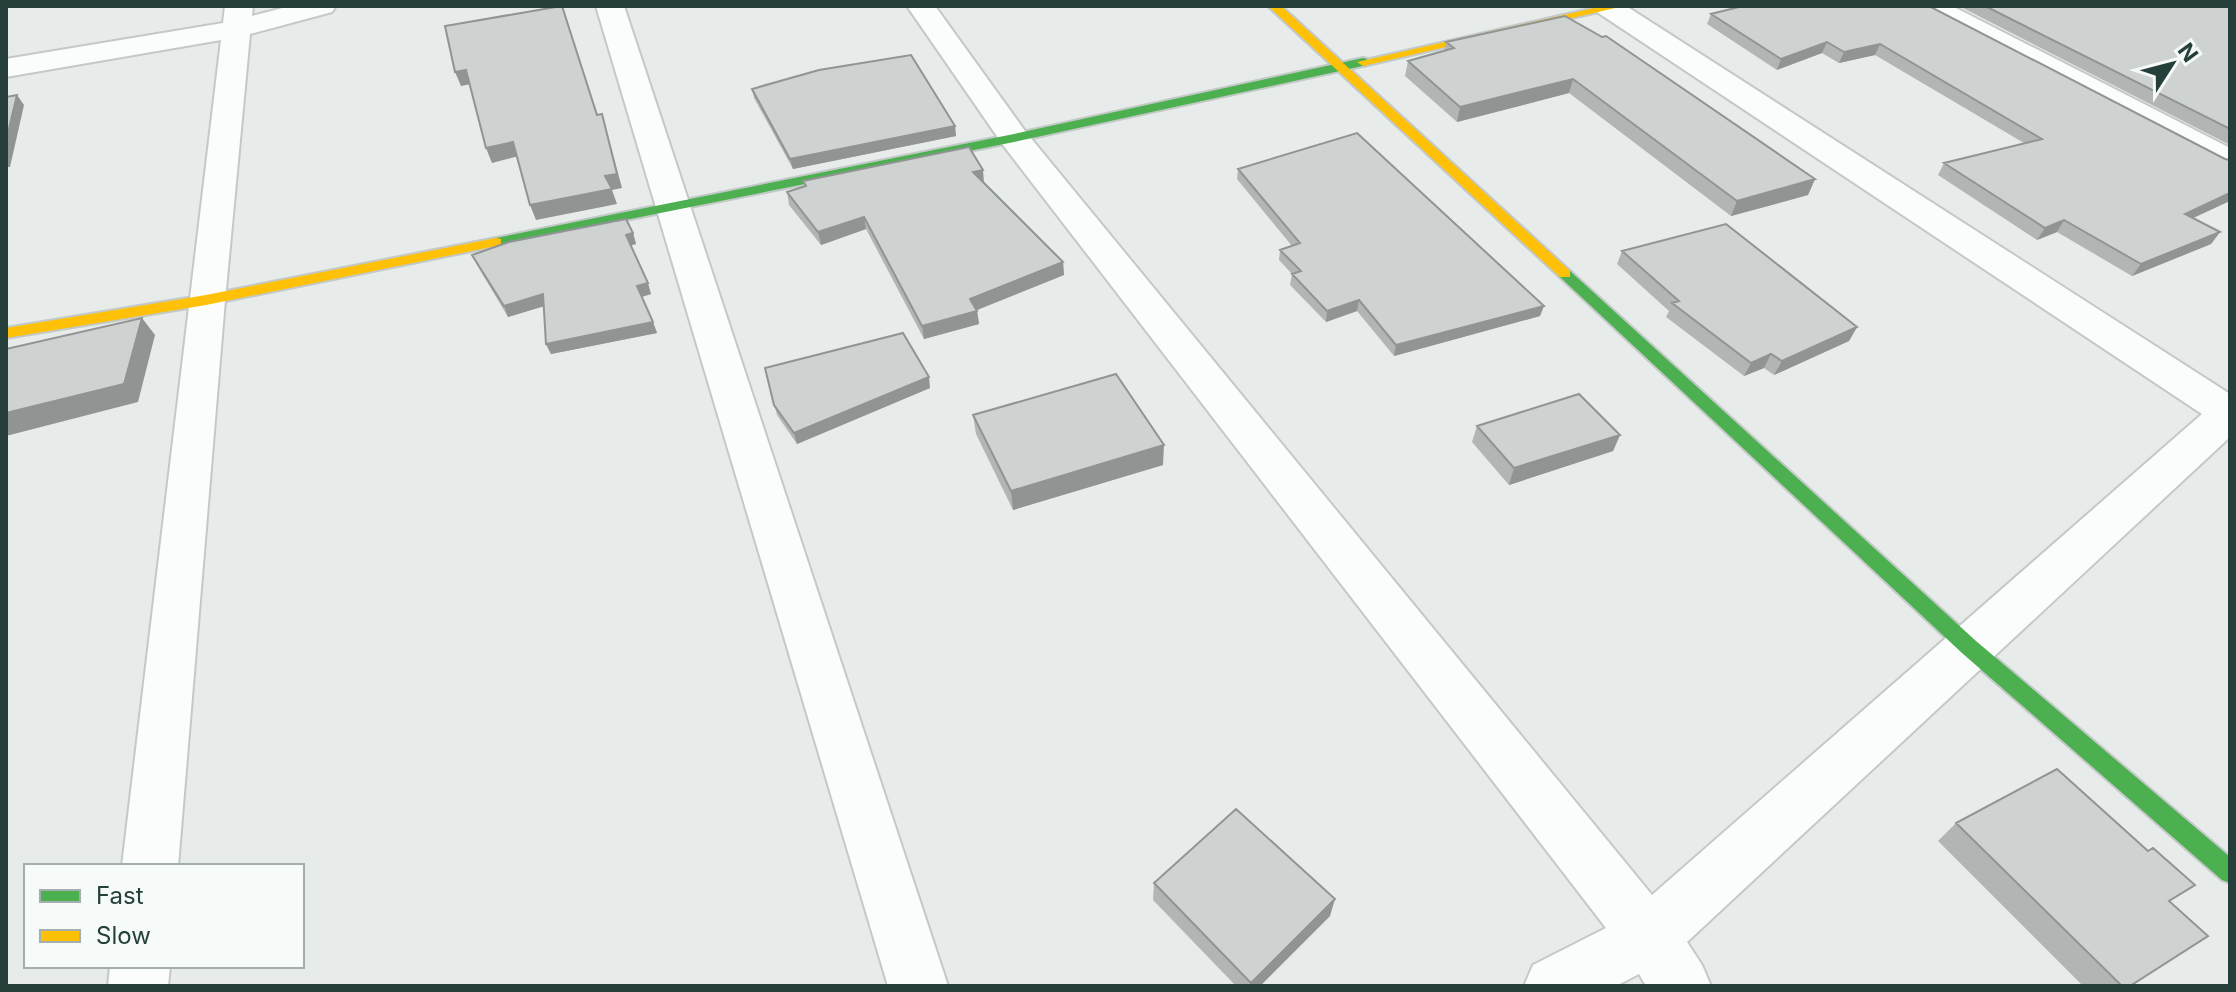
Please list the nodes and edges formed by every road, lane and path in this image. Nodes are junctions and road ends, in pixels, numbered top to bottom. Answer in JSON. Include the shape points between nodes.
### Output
{"nodes":[{"id":1,"x":322,"y":6,"type":"edge"},
{"id":2,"x":610,"y":6,"type":"edge"},
{"id":3,"x":921,"y":6,"type":"edge"},
{"id":4,"x":1274,"y":6,"type":"edge"},
{"id":5,"x":1931,"y":6,"type":"edge"},
{"id":6,"x":1611,"y":7,"type":"edge"},
{"id":7,"x":237,"y":17,"type":"edge"},
{"id":8,"x":1340,"y":67,"type":"junction"},
{"id":9,"x":6,"y":68,"type":"edge"},
{"id":10,"x":1014,"y":138,"type":"junction"},
{"id":11,"x":2230,"y":161,"type":"edge"},
{"id":12,"x":673,"y":206,"type":"junction"},
{"id":13,"x":206,"y":300,"type":"junction"},
{"id":14,"x":6,"y":333,"type":"edge"},
{"id":15,"x":2230,"y":413,"type":"edge"},
{"id":16,"x":1969,"y":647,"type":"junction"},
{"id":17,"x":150,"y":864,"type":"edge"},
{"id":18,"x":2230,"y":872,"type":"edge"},
{"id":19,"x":1649,"y":937,"type":"junction"},
{"id":20,"x":918,"y":986,"type":"edge"},
{"id":21,"x":1554,"y":986,"type":"edge"},
{"id":22,"x":1681,"y":986,"type":"edge"}],
"edges":[{"from":1,"to":7,"type":"street"},
{"from":2,"to":12,"type":"street"},
{"from":3,"to":10,"type":"street"},
{"from":4,"to":8,"type":"street"},
{"from":5,"to":11,"type":"street"},
{"from":6,"to":8,"type":"street"},
{"from":6,"to":15,"type":"street"},
{"from":7,"to":9,"type":"street"},
{"from":7,"to":13,"type":"street"},
{"from":8,"to":10,"type":"street"},
{"from":8,"to":16,"type":"street"},
{"from":10,"to":12,"type":"street"},
{"from":10,"to":19,"type":"street"},
{"from":12,"to":13,"type":"street"},
{"from":12,"to":20,"type":"street"},
{"from":13,"to":14,"type":"street"},
{"from":13,"to":17,"type":"street"},
{"from":15,"to":16,"type":"street"},
{"from":16,"to":18,"type":"street"},
{"from":16,"to":19,"type":"street"},
{"from":19,"to":21,"type":"street"},
{"from":19,"to":22,"type":"street"}]}
